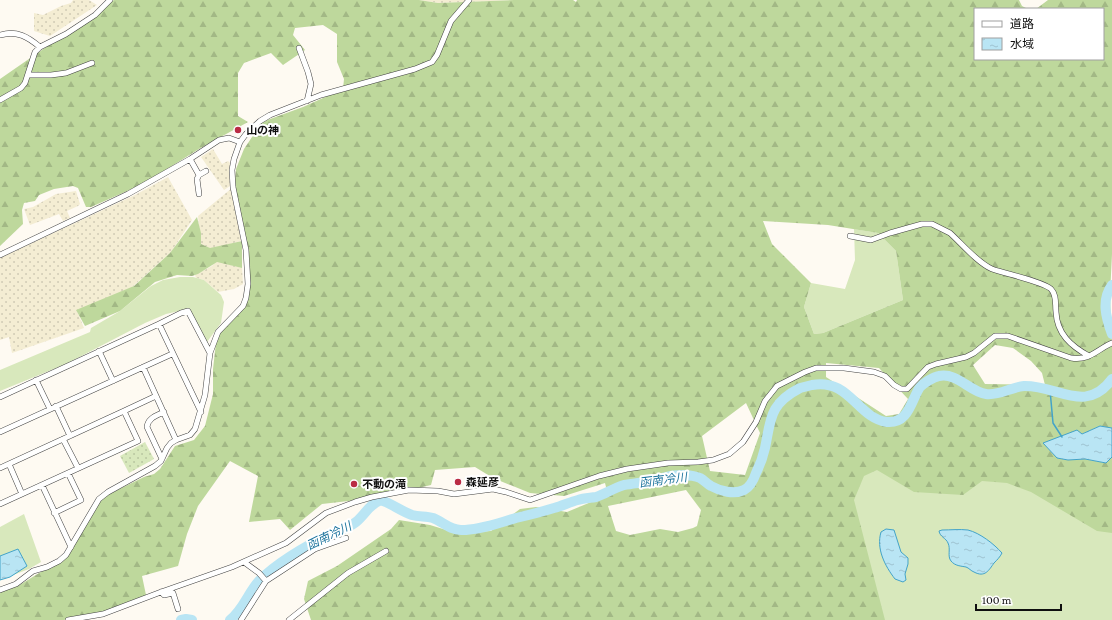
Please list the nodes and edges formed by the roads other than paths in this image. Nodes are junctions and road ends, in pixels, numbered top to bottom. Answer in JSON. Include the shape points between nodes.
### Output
{"nodes":[{"id":1,"x":110,"y":0,"type":"edge"},
{"id":2,"x":469,"y":0,"type":"edge"},
{"id":3,"x":0,"y":35,"type":"edge"},
{"id":4,"x":40,"y":47,"type":"junction"},
{"id":5,"x":299,"y":48,"type":"dead end"},
{"id":6,"x":92,"y":63,"type":"dead end"},
{"id":7,"x":28,"y":75,"type":"junction"},
{"id":8,"x":0,"y":100,"type":"edge"},
{"id":9,"x":307,"y":102,"type":"junction"},
{"id":10,"x":240,"y":142,"type":"junction"},
{"id":11,"x":190,"y":159,"type":"junction"},
{"id":12,"x":206,"y":171,"type":"dead end"},
{"id":13,"x":198,"y":175,"type":"junction"},
{"id":14,"x":199,"y":194,"type":"dead end"},
{"id":15,"x":850,"y":236,"type":"dead end"},
{"id":16,"x":0,"y":255,"type":"edge"},
{"id":17,"x":159,"y":324,"type":"junction"},
{"id":18,"x":1111,"y":343,"type":"edge"},
{"id":19,"x":99,"y":351,"type":"junction"},
{"id":20,"x":210,"y":353,"type":"junction"},
{"id":21,"x":172,"y":354,"type":"junction"},
{"id":22,"x":1089,"y":356,"type":"junction"},
{"id":23,"x":144,"y":367,"type":"junction"},
{"id":24,"x":36,"y":380,"type":"junction"},
{"id":25,"x":113,"y":381,"type":"junction"},
{"id":26,"x":156,"y":396,"type":"junction"},
{"id":27,"x":0,"y":397,"type":"edge"},
{"id":28,"x":56,"y":406,"type":"junction"},
{"id":29,"x":50,"y":409,"type":"junction"},
{"id":30,"x":124,"y":411,"type":"junction"},
{"id":31,"x":164,"y":412,"type":"junction"},
{"id":32,"x":200,"y":412,"type":"junction"},
{"id":33,"x":0,"y":432,"type":"edge"},
{"id":34,"x":70,"y":436,"type":"junction"},
{"id":35,"x":64,"y":439,"type":"junction"},
{"id":36,"x":176,"y":440,"type":"junction"},
{"id":37,"x":162,"y":460,"type":"junction"},
{"id":38,"x":9,"y":464,"type":"junction"},
{"id":39,"x":0,"y":468,"type":"edge"},
{"id":40,"x":78,"y":468,"type":"junction"},
{"id":41,"x":68,"y":473,"type":"junction"},
{"id":42,"x":42,"y":485,"type":"junction"},
{"id":43,"x":22,"y":494,"type":"junction"},
{"id":44,"x":0,"y":504,"type":"edge"},
{"id":45,"x":54,"y":513,"type":"junction"},
{"id":46,"x":346,"y":538,"type":"dead end"},
{"id":47,"x":71,"y":547,"type":"junction"},
{"id":48,"x":386,"y":551,"type":"dead end"},
{"id":49,"x":244,"y":562,"type":"junction"},
{"id":50,"x":266,"y":580,"type":"junction"},
{"id":51,"x":0,"y":590,"type":"edge"},
{"id":52,"x":161,"y":592,"type":"junction"},
{"id":53,"x":178,"y":609,"type":"dead end"},
{"id":54,"x":68,"y":620,"type":"edge"},
{"id":55,"x":241,"y":620,"type":"edge"},
{"id":56,"x":289,"y":620,"type":"edge"}],
"edges":[{"from":1,"to":4,"type":"street","via":[[95,15]]},
{"from":2,"to":9,"type":"street","via":[[451,22],[432,62]]},
{"from":3,"to":4,"type":"street","via":[[23,35]]},
{"from":4,"to":7,"type":"street","via":[[35,52]]},
{"from":5,"to":9,"type":"street","via":[[311,84]]},
{"from":6,"to":7,"type":"street","via":[[66,73]]},
{"from":7,"to":8,"type":"street","via":[[21,88]]},
{"from":9,"to":10,"type":"street","via":[[270,115],[260,121]]},
{"from":10,"to":11,"type":"street","via":[[224,138]]},
{"from":10,"to":20,"type":"street","via":[[232,170],[234,194],[246,250],[248,291],[243,306],[218,332]]},
{"from":11,"to":13,"type":"street"},
{"from":11,"to":16,"type":"street","via":[[128,194]]},
{"from":12,"to":13,"type":"street"},
{"from":13,"to":14,"type":"street"},
{"from":15,"to":22,"type":"street","via":[[871,240],[922,224],[932,224],[945,230],[982,263],[1050,289],[1056,297],[1057,322],[1063,337],[1076,349]]},
{"from":17,"to":19,"type":"street"},
{"from":17,"to":20,"type":"street","via":[[188,311]]},
{"from":17,"to":21,"type":"street"},
{"from":18,"to":22,"type":"street"},
{"from":19,"to":24,"type":"street"},
{"from":19,"to":25,"type":"street"},
{"from":20,"to":32,"type":"street","via":[[205,395]]},
{"from":21,"to":23,"type":"street"},
{"from":21,"to":32,"type":"street"},
{"from":22,"to":49,"type":"street","via":[[1071,358],[1008,336],[995,336],[966,357],[928,368],[907,389],[901,389],[885,376],[874,372],[816,368],[777,386],[765,401],[743,442],[729,454],[713,460],[661,463],[627,469],[598,476],[530,500],[493,489],[454,494],[409,490],[372,497],[326,513],[286,543]]},
{"from":23,"to":25,"type":"street"},
{"from":23,"to":26,"type":"street"},
{"from":24,"to":27,"type":"street"},
{"from":24,"to":29,"type":"street"},
{"from":25,"to":28,"type":"street"},
{"from":26,"to":30,"type":"street"},
{"from":26,"to":31,"type":"street"},
{"from":28,"to":29,"type":"street"},
{"from":28,"to":34,"type":"street"},
{"from":29,"to":33,"type":"street"},
{"from":30,"to":34,"type":"street"},
{"from":30,"to":40,"type":"street","via":[[138,440]]},
{"from":31,"to":36,"type":"street"},
{"from":31,"to":37,"type":"street","via":[[151,419],[147,427]]},
{"from":32,"to":36,"type":"street","via":[[193,433]]},
{"from":34,"to":35,"type":"street"},
{"from":35,"to":38,"type":"street"},
{"from":35,"to":40,"type":"street"},
{"from":36,"to":37,"type":"street","via":[[167,448]]},
{"from":37,"to":47,"type":"street","via":[[99,499]]},
{"from":38,"to":39,"type":"street"},
{"from":38,"to":43,"type":"street"},
{"from":40,"to":41,"type":"street"},
{"from":41,"to":42,"type":"street"},
{"from":41,"to":45,"type":"street","via":[[81,500]]},
{"from":42,"to":43,"type":"street"},
{"from":42,"to":45,"type":"street"},
{"from":43,"to":44,"type":"street"},
{"from":45,"to":47,"type":"street"},
{"from":46,"to":50,"type":"street","via":[[315,548]]},
{"from":47,"to":51,"type":"street","via":[[59,561],[33,571],[16,584]]},
{"from":48,"to":56,"type":"street","via":[[348,573]]},
{"from":49,"to":50,"type":"street"},
{"from":49,"to":52,"type":"street"},
{"from":50,"to":55,"type":"street"},
{"from":52,"to":53,"type":"street","via":[[164,595],[173,593]]},
{"from":52,"to":54,"type":"street","via":[[102,614]]}]}
